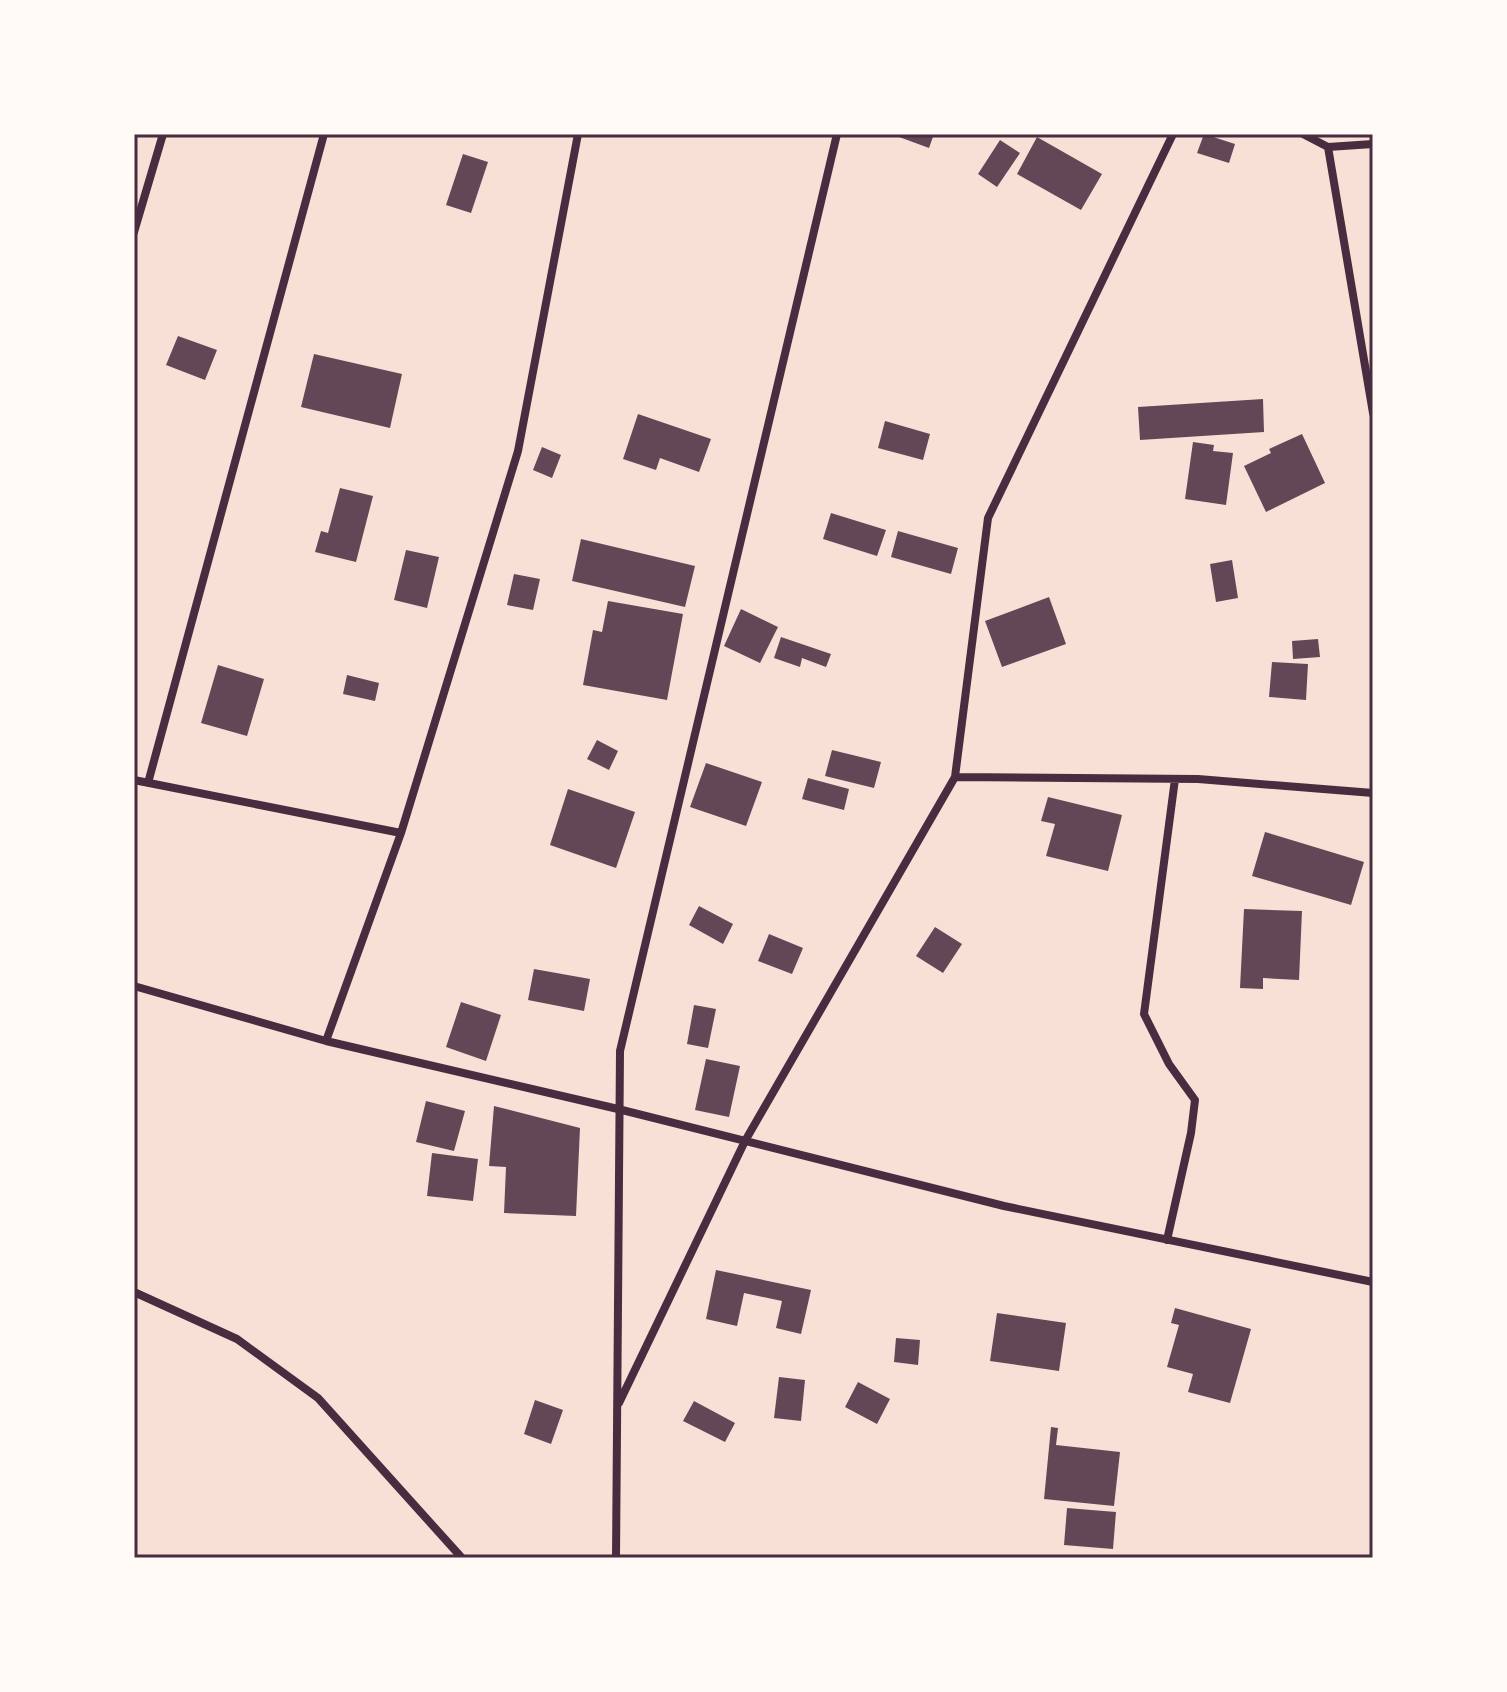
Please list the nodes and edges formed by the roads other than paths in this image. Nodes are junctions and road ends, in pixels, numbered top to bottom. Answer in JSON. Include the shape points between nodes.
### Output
{"nodes":[{"id":1,"x":163,"y":134,"type":"edge"},
{"id":2,"x":324,"y":134,"type":"edge"},
{"id":3,"x":578,"y":134,"type":"edge"},
{"id":4,"x":837,"y":134,"type":"edge"},
{"id":5,"x":1173,"y":134,"type":"edge"},
{"id":6,"x":1303,"y":134,"type":"edge"},
{"id":7,"x":1373,"y":144,"type":"edge"},
{"id":8,"x":1328,"y":147,"type":"junction"},
{"id":9,"x":134,"y":232,"type":"edge"},
{"id":10,"x":1373,"y":413,"type":"edge"},
{"id":11,"x":955,"y":777,"type":"junction"},
{"id":12,"x":1175,"y":779,"type":"junction"},
{"id":13,"x":134,"y":780,"type":"edge"},
{"id":14,"x":148,"y":783,"type":"junction"},
{"id":15,"x":1373,"y":793,"type":"edge"},
{"id":16,"x":401,"y":833,"type":"junction"},
{"id":17,"x":134,"y":986,"type":"edge"},
{"id":18,"x":326,"y":1041,"type":"junction"},
{"id":19,"x":618,"y":1109,"type":"junction"},
{"id":20,"x":745,"y":1141,"type":"junction"},
{"id":21,"x":1167,"y":1240,"type":"junction"},
{"id":22,"x":1373,"y":1282,"type":"edge"},
{"id":23,"x":134,"y":1292,"type":"edge"},
{"id":24,"x":617,"y":1408,"type":"junction"},
{"id":25,"x":462,"y":1558,"type":"edge"},
{"id":26,"x":616,"y":1558,"type":"edge"}],
"edges":[{"from":1,"to":9,"type":"street"},
{"from":2,"to":14,"type":"street"},
{"from":3,"to":16,"type":"street","via":[[518,451]]},
{"from":4,"to":19,"type":"street","via":[[620,1051]]},
{"from":5,"to":11,"type":"street","via":[[988,518]]},
{"from":6,"to":8,"type":"street"},
{"from":7,"to":8,"type":"street"},
{"from":8,"to":10,"type":"street"},
{"from":11,"to":12,"type":"street"},
{"from":11,"to":20,"type":"street"},
{"from":12,"to":15,"type":"street"},
{"from":12,"to":21,"type":"street","via":[[1144,1014],[1169,1064],[1195,1100]]},
{"from":13,"to":14,"type":"street"},
{"from":14,"to":16,"type":"street"},
{"from":16,"to":18,"type":"street"},
{"from":17,"to":18,"type":"street"},
{"from":18,"to":19,"type":"street"},
{"from":19,"to":20,"type":"street"},
{"from":19,"to":24,"type":"street"},
{"from":20,"to":21,"type":"street","via":[[1004,1206]]},
{"from":20,"to":24,"type":"street"},
{"from":21,"to":22,"type":"street"},
{"from":23,"to":25,"type":"street","via":[[237,1339],[318,1398]]},
{"from":24,"to":26,"type":"street"}]}
